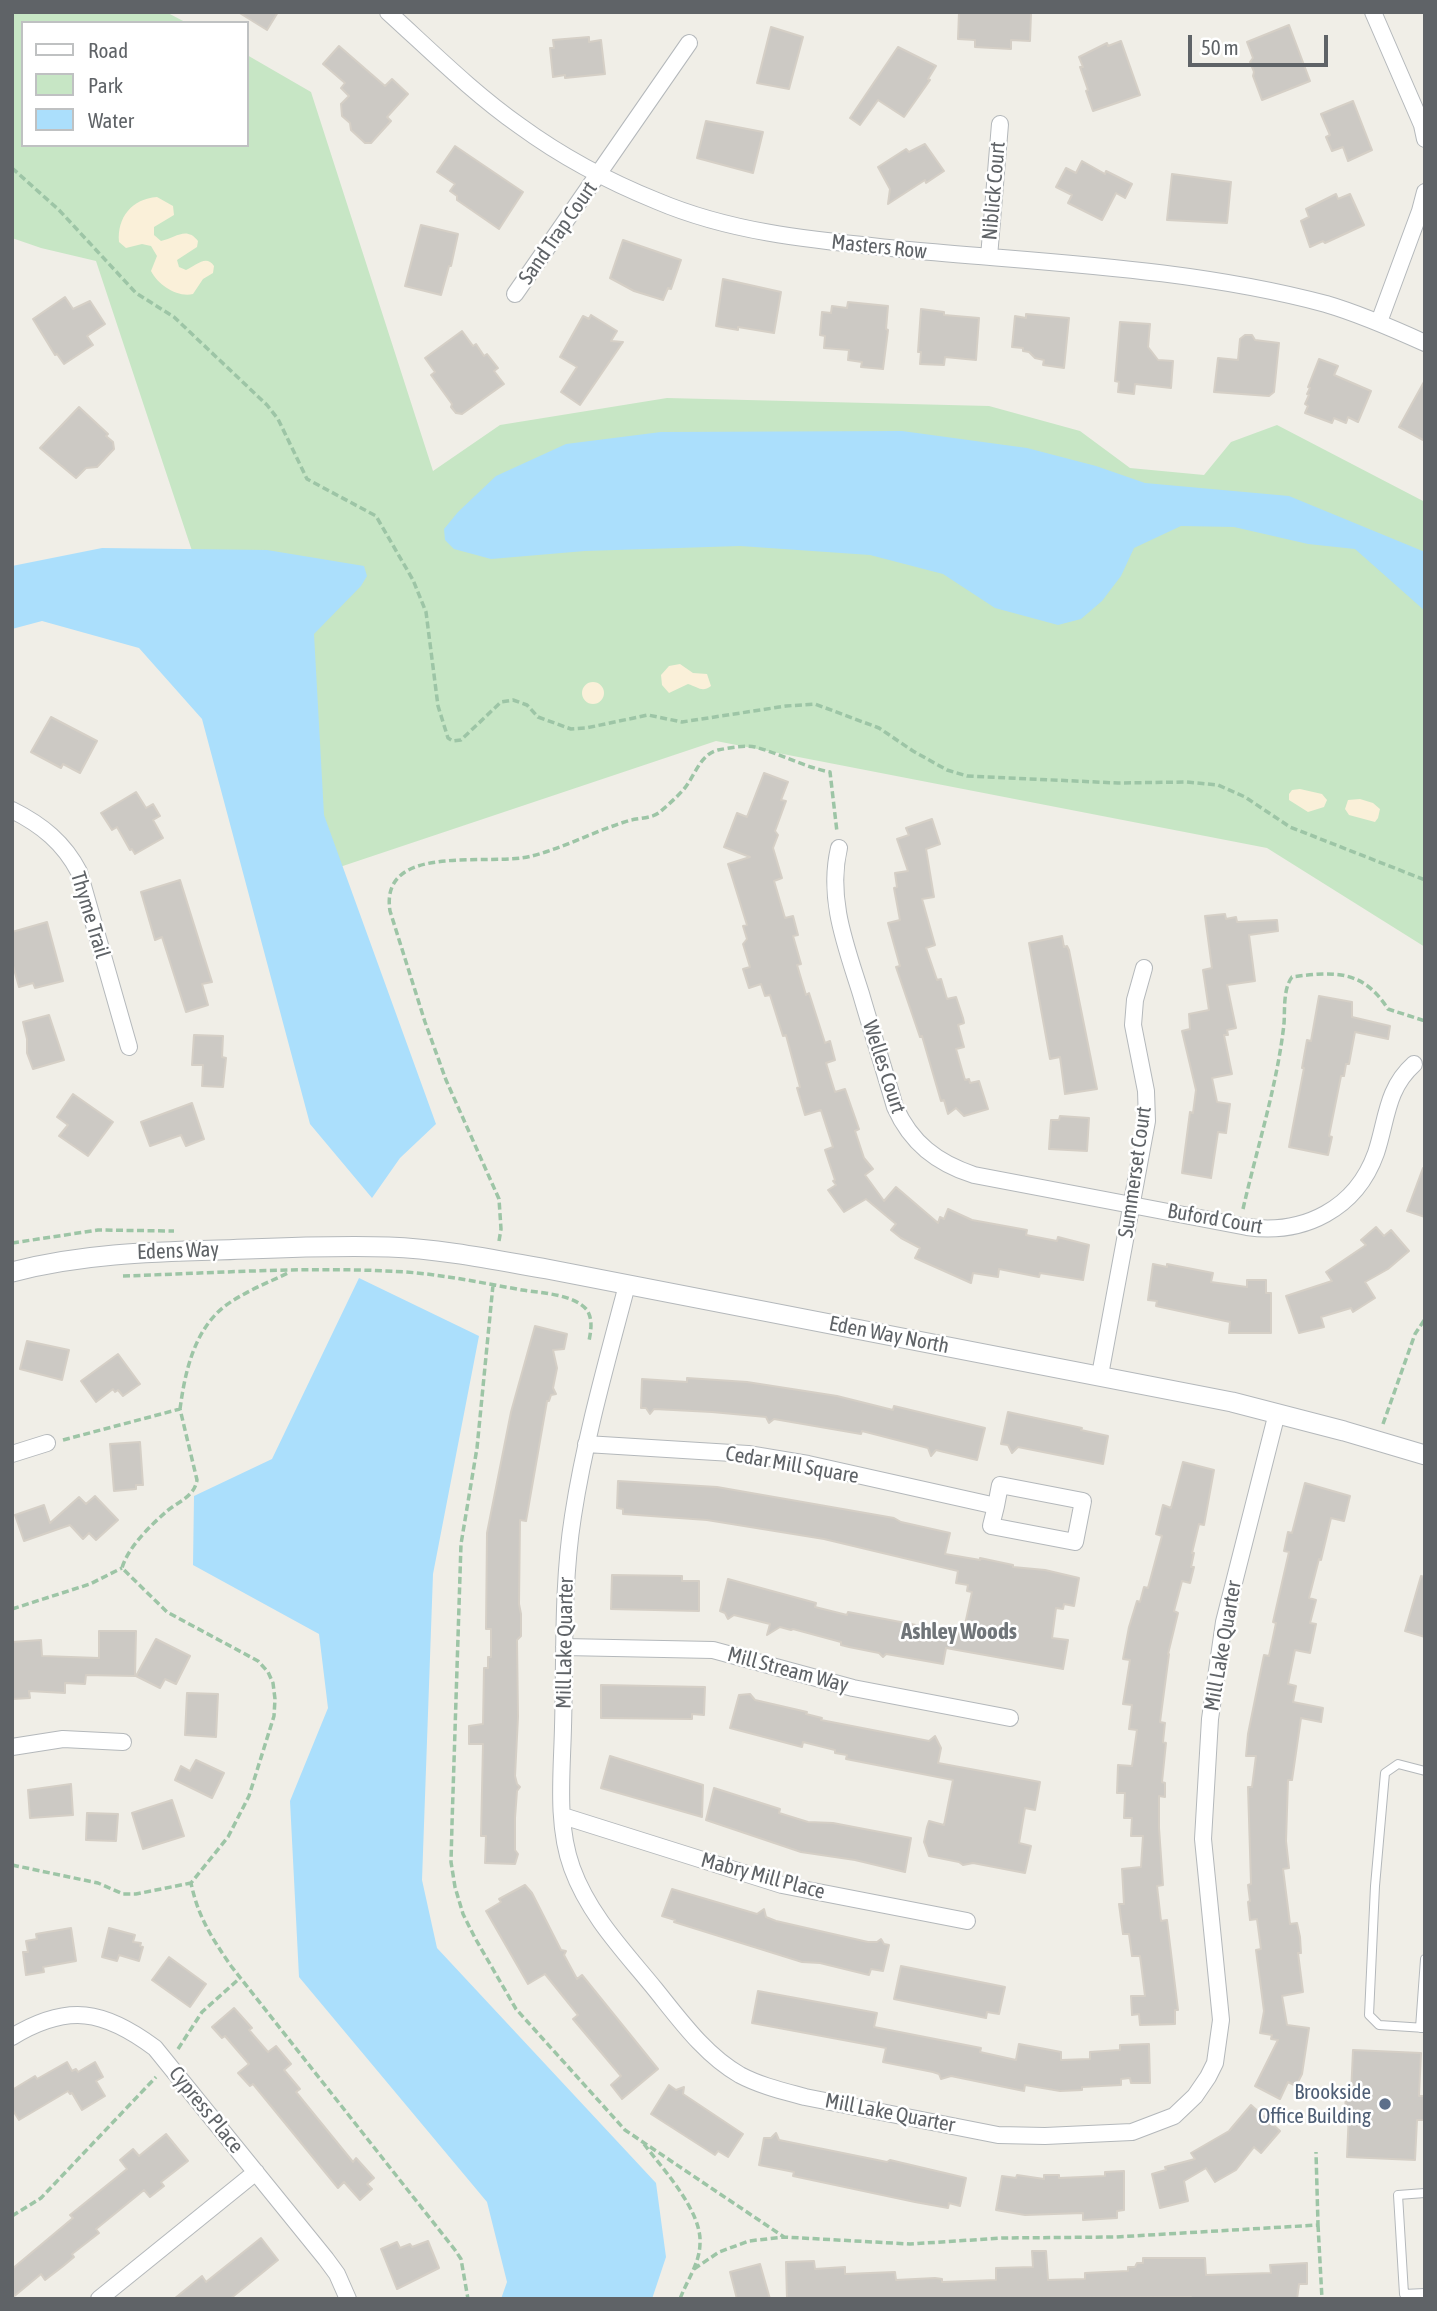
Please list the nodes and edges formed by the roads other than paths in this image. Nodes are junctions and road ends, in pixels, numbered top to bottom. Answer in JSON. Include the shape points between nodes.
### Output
{"nodes":[{"id":1,"x":388,"y":12,"type":"edge"},
{"id":2,"x":1373,"y":12,"type":"edge"},
{"id":3,"x":689,"y":43,"type":"dead end"},
{"id":4,"x":1000,"y":124,"type":"dead end"},
{"id":5,"x":1425,"y":139,"type":"edge"},
{"id":6,"x":600,"y":173,"type":"junction"},
{"id":7,"x":1425,"y":192,"type":"edge"},
{"id":8,"x":989,"y":257,"type":"junction"},
{"id":9,"x":515,"y":294,"type":"dead end"},
{"id":10,"x":1379,"y":322,"type":"junction"},
{"id":11,"x":1425,"y":343,"type":"edge"},
{"id":12,"x":12,"y":810,"type":"edge"},
{"id":13,"x":839,"y":848,"type":"dead end"},
{"id":14,"x":1144,"y":968,"type":"dead end"},
{"id":15,"x":129,"y":1047,"type":"dead end"},
{"id":16,"x":1414,"y":1065,"type":"dead end"},
{"id":17,"x":1133,"y":1204,"type":"junction"},
{"id":18,"x":346,"y":1247,"type":"joint"},
{"id":19,"x":12,"y":1272,"type":"edge"},
{"id":20,"x":627,"y":1285,"type":"junction"},
{"id":21,"x":1100,"y":1375,"type":"junction"},
{"id":22,"x":1277,"y":1413,"type":"junction"},
{"id":23,"x":47,"y":1443,"type":"dead end"},
{"id":24,"x":586,"y":1444,"type":"junction"},
{"id":25,"x":12,"y":1454,"type":"edge"},
{"id":26,"x":1425,"y":1455,"type":"edge"},
{"id":27,"x":996,"y":1506,"type":"junction"},
{"id":28,"x":564,"y":1647,"type":"junction"},
{"id":29,"x":1010,"y":1718,"type":"dead end"},
{"id":30,"x":123,"y":1742,"type":"dead end"},
{"id":31,"x":12,"y":1747,"type":"edge"},
{"id":32,"x":1425,"y":1771,"type":"edge"},
{"id":33,"x":563,"y":1816,"type":"junction"},
{"id":34,"x":967,"y":1921,"type":"dead end"},
{"id":35,"x":1425,"y":1959,"type":"edge"},
{"id":36,"x":1422,"y":2028,"type":"edge"},
{"id":37,"x":12,"y":2037,"type":"edge"},
{"id":38,"x":256,"y":2172,"type":"junction"},
{"id":39,"x":1425,"y":2193,"type":"edge"},
{"id":40,"x":1425,"y":2293,"type":"edge"},
{"id":41,"x":99,"y":2299,"type":"edge"},
{"id":42,"x":348,"y":2299,"type":"edge"}],
"edges":[{"from":1,"to":6,"type":"street","name":"Masters Row","via":[[519,125]]},
{"from":2,"to":5,"type":"street"},
{"from":3,"to":6,"type":"street","name":"Sand Trap Court"},
{"from":4,"to":8,"type":"street","name":"Niblick Court"},
{"from":6,"to":8,"type":"street","name":"Masters Row","via":[[657,201],[756,231]]},
{"from":6,"to":9,"type":"street","name":"Sand Trap Court"},
{"from":7,"to":10,"type":"street"},
{"from":8,"to":10,"type":"street","name":"Masters Row","via":[[1264,289]]},
{"from":10,"to":11,"type":"street","name":"Masters Row"},
{"from":12,"to":15,"type":"street","name":"Thyme Trail","via":[[51,834],[79,872]]},
{"from":13,"to":17,"type":"street","name":"Welles Court","via":[[835,894],[840,925],[902,1124],[929,1154],[974,1175]]},
{"from":14,"to":17,"type":"street","name":"Summerset Court","via":[[1133,1025],[1147,1121]]},
{"from":16,"to":17,"type":"street","name":"Buford Court","via":[[1393,1090],[1359,1186],[1326,1215],[1309,1223],[1265,1229]]},
{"from":17,"to":21,"type":"street","name":"Summerset Court"},
{"from":18,"to":19,"type":"street","name":"Edens Way","via":[[89,1256]]},
{"from":18,"to":20,"type":"street","name":"Eden Way North","via":[[447,1252]]},
{"from":20,"to":21,"type":"street","name":"Eden Way North"},
{"from":20,"to":24,"type":"street","name":"Mill Lake Quarter"},
{"from":21,"to":22,"type":"street","name":"Eden Way North"},
{"from":22,"to":26,"type":"street","name":"Eden Way North"},
{"from":22,"to":33,"type":"street","name":"Mill Lake Quarter","via":[[1224,1622],[1210,1719],[1203,1839],[1220,2038],[1209,2077],[1174,2116],[1132,2132],[998,2135],[805,2097],[739,2074],[687,2028],[599,1922],[572,1869]]},
{"from":23,"to":25,"type":"street"},
{"from":24,"to":27,"type":"street","name":"Cedar Mill Square","via":[[748,1454]]},
{"from":24,"to":28,"type":"street","name":"Mill Lake Quarter","via":[[567,1569]]},
{"from":27,"to":27,"type":"street","via":[[992,1526],[1075,1542],[1083,1501],[1000,1485]]},
{"from":28,"to":29,"type":"street","name":"Mill Stream Way","via":[[713,1650],[853,1688]]},
{"from":28,"to":33,"type":"street","name":"Mill Lake Quarter"},
{"from":30,"to":31,"type":"street","via":[[63,1739]]},
{"from":32,"to":36,"type":"lane","via":[[1398,1765],[1385,1773],[1369,2015],[1379,2025]]},
{"from":33,"to":34,"type":"street","name":"Mabry Mill Place","via":[[782,1885]]},
{"from":35,"to":36,"type":"lane"},
{"from":37,"to":38,"type":"street","name":"Cypress Place","via":[[41,2021],[77,2015],[131,2029],[155,2048]]},
{"from":38,"to":41,"type":"street"},
{"from":38,"to":42,"type":"street","name":"Cypress Place","via":[[337,2274]]},
{"from":39,"to":40,"type":"lane","via":[[1398,2194],[1404,2294]]}]}
